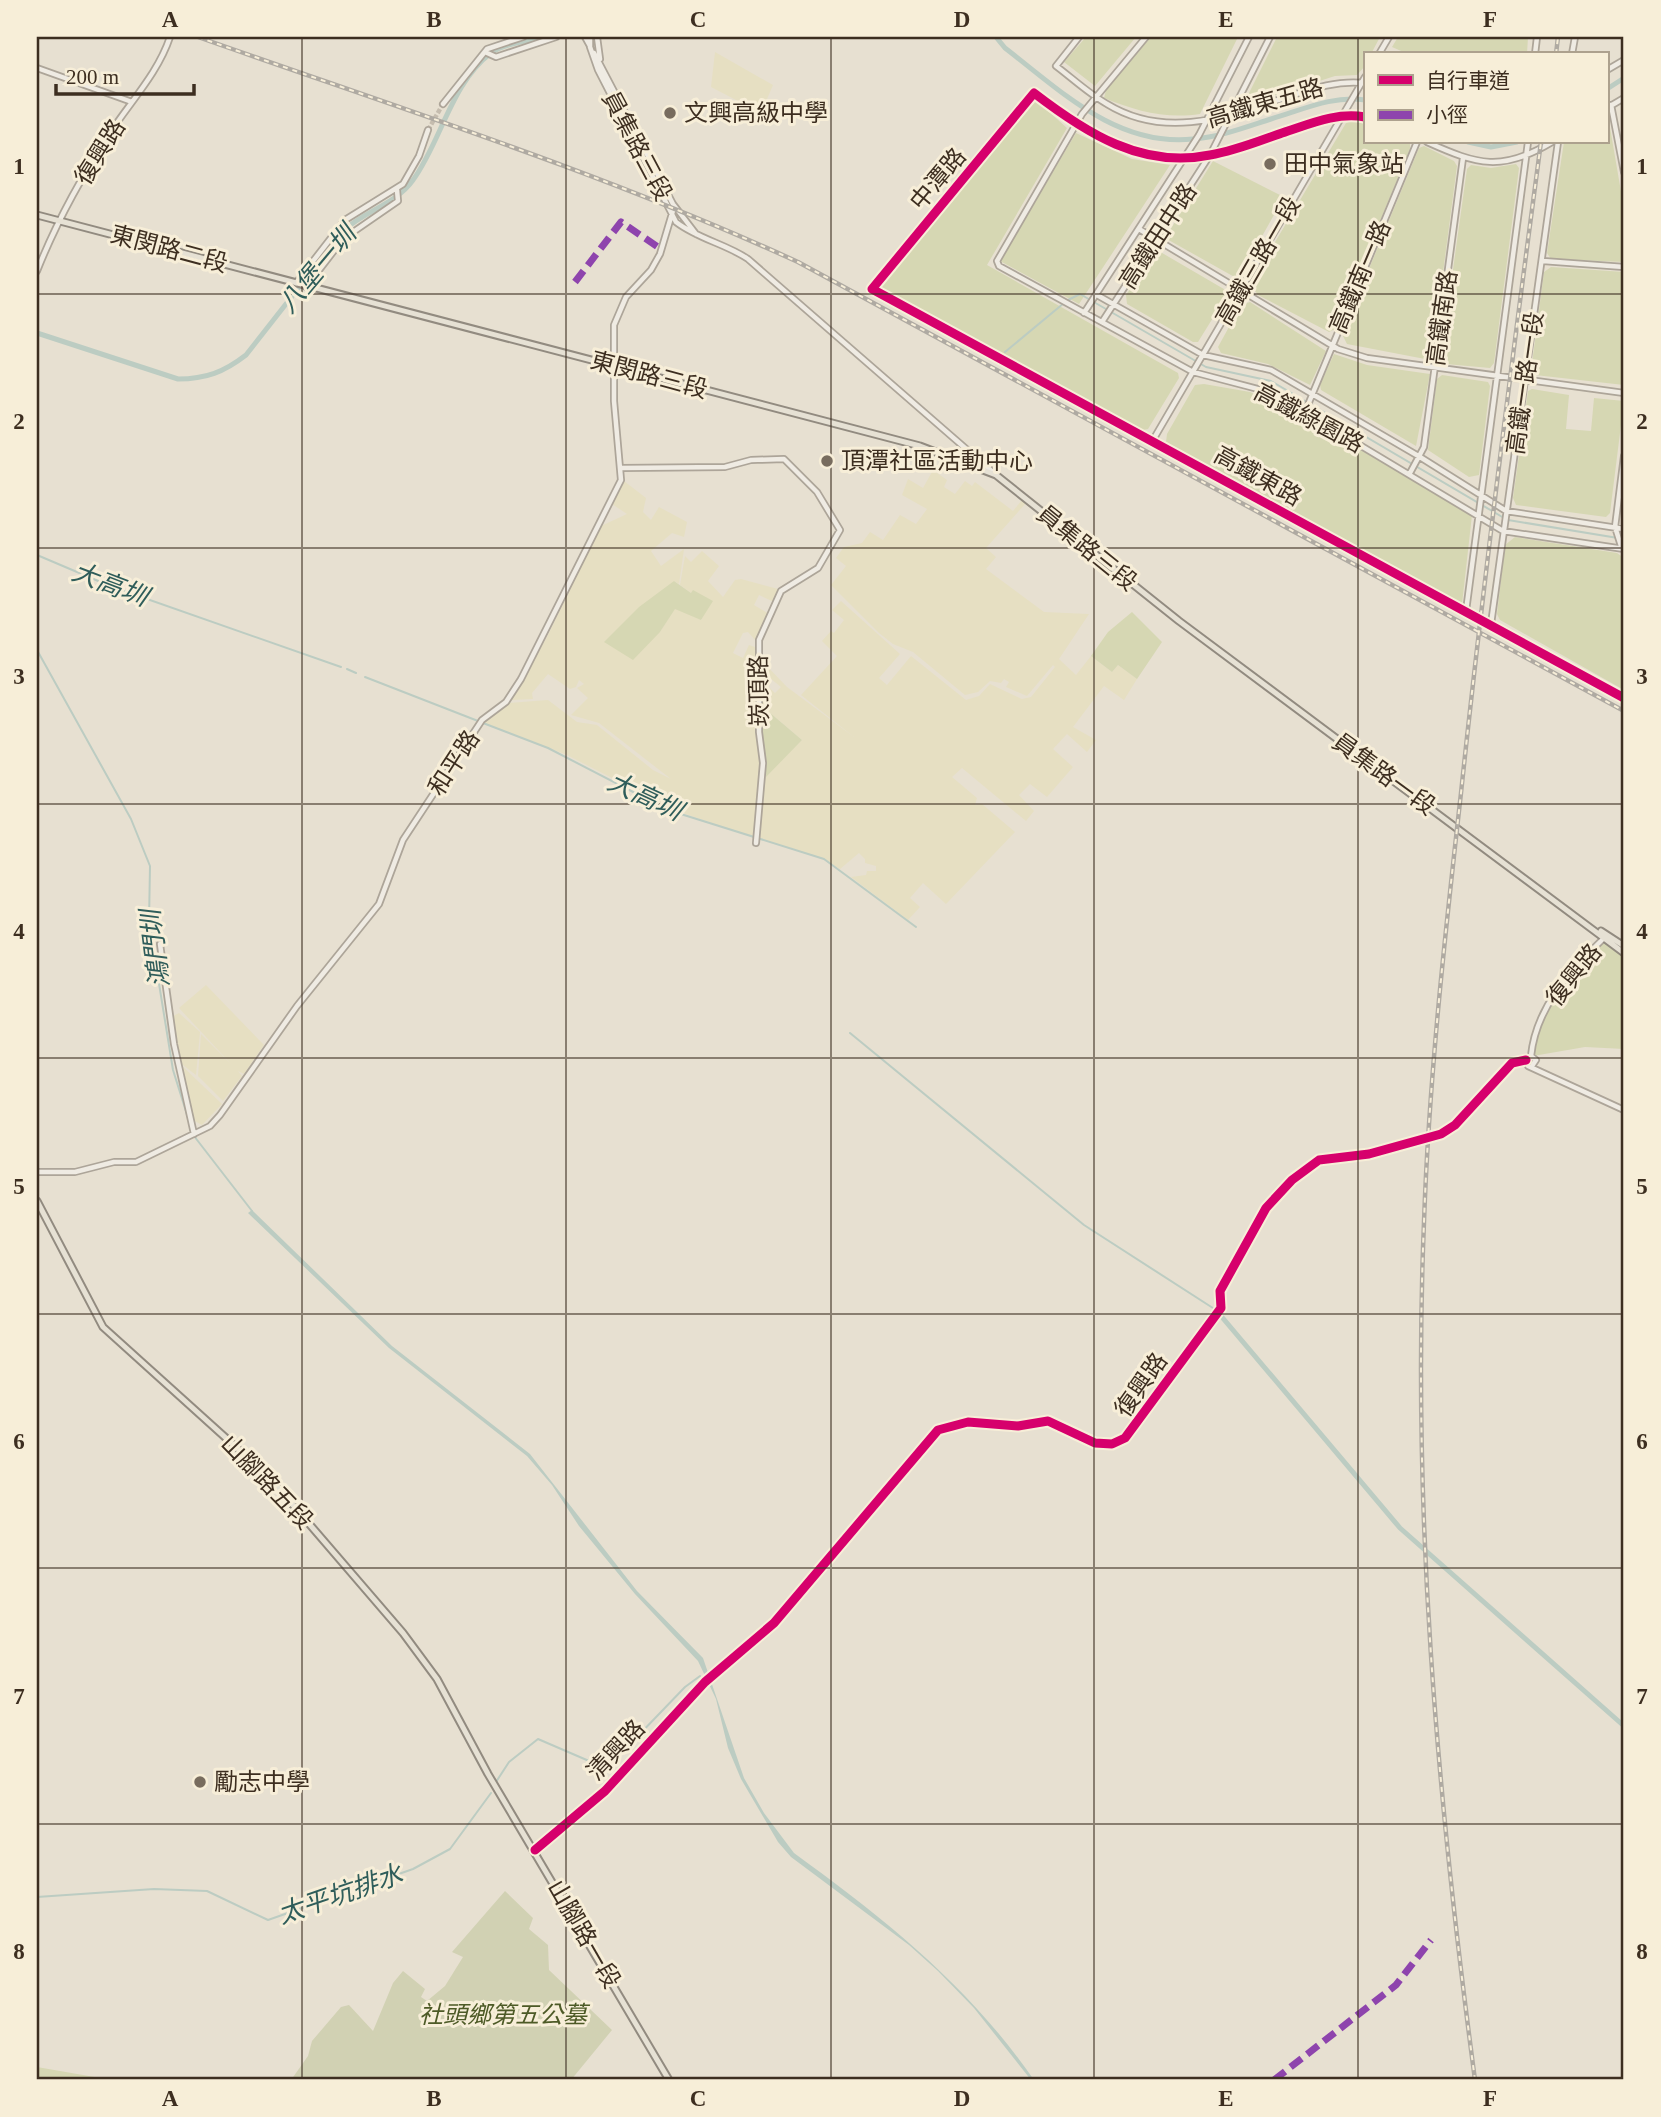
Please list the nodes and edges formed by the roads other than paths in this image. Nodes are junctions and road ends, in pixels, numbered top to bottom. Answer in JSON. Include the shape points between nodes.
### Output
{"nodes":[{"id":1,"x":170,"y":37,"type":"edge"},
{"id":2,"x":523,"y":37,"type":"edge"},
{"id":3,"x":556,"y":37,"type":"edge"},
{"id":4,"x":585,"y":37,"type":"edge"},
{"id":5,"x":590,"y":37,"type":"edge"},
{"id":6,"x":597,"y":37,"type":"edge"},
{"id":7,"x":1079,"y":37,"type":"edge"},
{"id":8,"x":1146,"y":37,"type":"edge"},
{"id":9,"x":1249,"y":37,"type":"edge"},
{"id":10,"x":1270,"y":37,"type":"edge"},
{"id":11,"x":590,"y":47,"type":"junction"},
{"id":12,"x":485,"y":52,"type":"junction"},
{"id":13,"x":1624,"y":60,"type":"edge"},
{"id":14,"x":603,"y":67,"type":"junction"},
{"id":15,"x":37,"y":68,"type":"edge"},
{"id":16,"x":1608,"y":69,"type":"edge"},
{"id":17,"x":1364,"y":81,"type":"edge"},
{"id":18,"x":1096,"y":97,"type":"junction"},
{"id":19,"x":1624,"y":98,"type":"edge"},
{"id":20,"x":132,"y":102,"type":"junction"},
{"id":21,"x":443,"y":104,"type":"tunnel mouth"},
{"id":22,"x":1609,"y":107,"type":"edge"},
{"id":23,"x":1345,"y":113,"type":"junction"},
{"id":24,"x":1231,"y":116,"type":"junction"},
{"id":25,"x":1364,"y":117,"type":"edge"},
{"id":26,"x":1207,"y":121,"type":"junction"},
{"id":27,"x":1076,"y":125,"type":"junction"},
{"id":28,"x":428,"y":130,"type":"tunnel mouth"},
{"id":29,"x":1416,"y":144,"type":"edge"},
{"id":30,"x":1432,"y":144,"type":"edge"},
{"id":31,"x":1528,"y":144,"type":"edge"},
{"id":32,"x":1549,"y":144,"type":"edge"},
{"id":33,"x":1558,"y":144,"type":"edge"},
{"id":34,"x":1210,"y":155,"type":"junction"},
{"id":35,"x":1463,"y":158,"type":"junction"},
{"id":36,"x":1526,"y":158,"type":"junction"},
{"id":37,"x":1184,"y":159,"type":"junction"},
{"id":38,"x":1624,"y":172,"type":"edge"},
{"id":39,"x":397,"y":189,"type":"junction"},
{"id":40,"x":673,"y":205,"type":"junction"},
{"id":41,"x":37,"y":215,"type":"edge"},
{"id":42,"x":673,"y":216,"type":"junction"},
{"id":43,"x":60,"y":220,"type":"junction"},
{"id":44,"x":1139,"y":229,"type":"junction"},
{"id":45,"x":697,"y":235,"type":"junction"},
{"id":46,"x":1156,"y":240,"type":"junction"},
{"id":47,"x":1543,"y":261,"type":"junction"},
{"id":48,"x":1624,"y":267,"type":"edge"},
{"id":49,"x":37,"y":271,"type":"edge"},
{"id":50,"x":301,"y":284,"type":"junction"},
{"id":51,"x":872,"y":289,"type":"joint"},
{"id":52,"x":1240,"y":290,"type":"junction"},
{"id":53,"x":1097,"y":295,"type":"junction"},
{"id":54,"x":1114,"y":305,"type":"junction"},
{"id":55,"x":1084,"y":313,"type":"junction"},
{"id":56,"x":1102,"y":322,"type":"junction"},
{"id":57,"x":1332,"y":345,"type":"junction"},
{"id":58,"x":1203,"y":355,"type":"junction"},
{"id":59,"x":613,"y":365,"type":"junction"},
{"id":60,"x":1436,"y":368,"type":"junction"},
{"id":61,"x":1193,"y":372,"type":"junction"},
{"id":62,"x":1498,"y":377,"type":"junction"},
{"id":63,"x":1525,"y":381,"type":"junction"},
{"id":64,"x":1624,"y":393,"type":"edge"},
{"id":65,"x":1313,"y":394,"type":"junction"},
{"id":66,"x":1305,"y":412,"type":"junction"},
{"id":67,"x":1153,"y":440,"type":"junction"},
{"id":68,"x":1624,"y":456,"type":"edge"},
{"id":69,"x":1420,"y":457,"type":"junction"},
{"id":70,"x":621,"y":468,"type":"junction"},
{"id":71,"x":1410,"y":473,"type":"junction"},
{"id":72,"x":996,"y":475,"type":"junction"},
{"id":73,"x":1482,"y":494,"type":"junction"},
{"id":74,"x":1506,"y":511,"type":"junction"},
{"id":75,"x":1480,"y":515,"type":"junction"},
{"id":76,"x":1615,"y":527,"type":"junction"},
{"id":77,"x":1624,"y":529,"type":"edge"},
{"id":78,"x":1503,"y":531,"type":"junction"},
{"id":79,"x":1623,"y":549,"type":"edge"},
{"id":80,"x":1466,"y":611,"type":"junction"},
{"id":81,"x":1179,"y":621,"type":"joint"},
{"id":82,"x":1491,"y":624,"type":"junction"},
{"id":83,"x":1624,"y":698,"type":"edge"},
{"id":84,"x":756,"y":843,"type":"dead end"},
{"id":85,"x":1605,"y":936,"type":"junction"},
{"id":86,"x":160,"y":944,"type":"dead end"},
{"id":87,"x":1624,"y":946,"type":"edge"},
{"id":88,"x":1624,"y":953,"type":"edge"},
{"id":89,"x":1531,"y":1056,"type":"junction"},
{"id":90,"x":1526,"y":1060,"type":"junction"},
{"id":91,"x":1532,"y":1066,"type":"junction"},
{"id":92,"x":1624,"y":1110,"type":"edge"},
{"id":93,"x":193,"y":1135,"type":"junction"},
{"id":94,"x":37,"y":1172,"type":"edge"},
{"id":95,"x":37,"y":1201,"type":"edge"},
{"id":96,"x":719,"y":1670,"type":"joint"},
{"id":97,"x":497,"y":1789,"type":"joint"},
{"id":98,"x":535,"y":1850,"type":"junction"},
{"id":99,"x":669,"y":2080,"type":"edge"}],
"edges":[{"from":1,"to":20,"type":"street","name":"復興路"},
{"from":2,"to":12,"type":"street"},
{"from":3,"to":12,"type":"street","via":[[496,57]]},
{"from":4,"to":11,"type":"street"},
{"from":5,"to":11,"type":"street"},
{"from":6,"to":14,"type":"street"},
{"from":7,"to":18,"type":"street","name":"高鐵東五路","via":[[1056,66]]},
{"from":8,"to":18,"type":"street"},
{"from":9,"to":26,"type":"street","name":"高鐵田中路"},
{"from":10,"to":24,"type":"street","name":"高鐵田中路"},
{"from":11,"to":14,"type":"street"},
{"from":11,"to":42,"type":"street","name":"員集路三段"},
{"from":12,"to":21,"type":"street"},
{"from":13,"to":16,"type":"street"},
{"from":14,"to":40,"type":"street","name":"員集路三段"},
{"from":15,"to":20,"type":"street"},
{"from":17,"to":23,"type":"street","name":"高鐵三路一段"},
{"from":17,"to":24,"type":"street","name":"高鐵東五路","via":[[1325,85]]},
{"from":18,"to":26,"type":"street","name":"高鐵東五路","via":[[1145,121],[1180,125]]},
{"from":18,"to":27,"type":"street"},
{"from":19,"to":22,"type":"street"},
{"from":20,"to":43,"type":"street","name":"復興路"},
{"from":22,"to":38,"type":"street"},
{"from":23,"to":25,"type":"street"},
{"from":23,"to":34,"type":"street"},
{"from":23,"to":52,"type":"street","name":"高鐵三路一段"},
{"from":24,"to":26,"type":"street","name":"高鐵東五路"},
{"from":24,"to":34,"type":"street","name":"高鐵田中路"},
{"from":26,"to":37,"type":"street","name":"高鐵田中路"},
{"from":27,"to":37,"type":"street","via":[[1116,146]]},
{"from":27,"to":51,"type":"street","name":"中潭路","via":[[1034,93]]},
{"from":27,"to":55,"type":"street","name":"高鐵綠園路","via":[[997,261]]},
{"from":28,"to":39,"type":"street","via":[[412,172]]},
{"from":29,"to":57,"type":"street","name":"高鐵南一路"},
{"from":30,"to":35,"type":"street"},
{"from":31,"to":36,"type":"street"},
{"from":32,"to":36,"type":"street"},
{"from":33,"to":47,"type":"street","name":"高鐵一路一段"},
{"from":34,"to":37,"type":"street"},
{"from":34,"to":46,"type":"street","name":"高鐵田中路"},
{"from":35,"to":36,"type":"street","via":[[1496,164]]},
{"from":35,"to":60,"type":"street","name":"高鐵南路"},
{"from":36,"to":62,"type":"street"},
{"from":37,"to":44,"type":"street","name":"高鐵田中路"},
{"from":39,"to":50,"type":"street","via":[[345,220]]},
{"from":39,"to":50,"type":"street","via":[[398,201],[343,239]]},
{"from":40,"to":42,"type":"street","name":"和平路"},
{"from":40,"to":45,"type":"street","name":"員集路三段"},
{"from":41,"to":43,"type":"main road","name":"東閔路二段"},
{"from":42,"to":45,"type":"street","name":"員集路三段"},
{"from":42,"to":59,"type":"street","name":"和平路","via":[[651,270],[619,309]]},
{"from":43,"to":49,"type":"street","name":"復興路"},
{"from":43,"to":50,"type":"main road","name":"東閔路二段"},
{"from":44,"to":46,"type":"street"},
{"from":44,"to":53,"type":"street","name":"高鐵田中路"},
{"from":45,"to":72,"type":"street","via":[[748,259]]},
{"from":46,"to":52,"type":"street"},
{"from":46,"to":54,"type":"street","name":"高鐵田中路"},
{"from":47,"to":48,"type":"street"},
{"from":47,"to":63,"type":"street","name":"高鐵一路一段"},
{"from":50,"to":59,"type":"main road","name":"東閔路三段"},
{"from":51,"to":67,"type":"street","name":"高鐵東路"},
{"from":52,"to":57,"type":"street"},
{"from":52,"to":58,"type":"street","name":"高鐵三路一段"},
{"from":53,"to":54,"type":"street","name":"高鐵綠園路"},
{"from":53,"to":55,"type":"street","name":"高鐵田中路"},
{"from":54,"to":56,"type":"street","name":"高鐵田中路"},
{"from":54,"to":58,"type":"street","name":"高鐵綠園路"},
{"from":55,"to":56,"type":"street","name":"高鐵綠園路"},
{"from":56,"to":61,"type":"street","name":"高鐵綠園路"},
{"from":57,"to":60,"type":"street","via":[[1367,358]]},
{"from":57,"to":65,"type":"street","name":"高鐵南一路"},
{"from":58,"to":61,"type":"street","name":"高鐵三路一段"},
{"from":58,"to":65,"type":"street","name":"高鐵綠園路","via":[[1271,370]]},
{"from":59,"to":70,"type":"street","name":"和平路"},
{"from":59,"to":72,"type":"main road","name":"東閔路三段","via":[[920,446]]},
{"from":60,"to":62,"type":"street"},
{"from":60,"to":69,"type":"street","name":"高鐵南路"},
{"from":61,"to":66,"type":"street","name":"高鐵綠園路","via":[[1264,389]]},
{"from":61,"to":67,"type":"street","name":"高鐵三路一段"},
{"from":62,"to":63,"type":"street"},
{"from":62,"to":73,"type":"street"},
{"from":63,"to":64,"type":"street"},
{"from":63,"to":74,"type":"street","name":"高鐵一路一段"},
{"from":65,"to":66,"type":"street","name":"高鐵南一路"},
{"from":65,"to":69,"type":"street","name":"高鐵綠園路"},
{"from":66,"to":71,"type":"street","name":"高鐵綠園路"},
{"from":67,"to":80,"type":"street","name":"高鐵東路"},
{"from":68,"to":76,"type":"street"},
{"from":69,"to":71,"type":"street","name":"高鐵南路"},
{"from":69,"to":73,"type":"street","name":"高鐵綠園路"},
{"from":70,"to":84,"type":"street","name":"崁頂路","via":[[725,467],[751,460],[784,460],[817,492],[840,530],[818,568],[780,591],[759,640],[763,763]]},
{"from":70,"to":93,"type":"street","name":"和平路","via":[[621,480],[522,679],[506,702],[481,722],[403,840],[379,904],[220,1115]]},
{"from":71,"to":75,"type":"street","name":"高鐵綠園路"},
{"from":72,"to":81,"type":"main road","name":"員集路三段"},
{"from":73,"to":74,"type":"street","name":"高鐵綠園路"},
{"from":73,"to":75,"type":"street"},
{"from":74,"to":76,"type":"street","name":"高鐵綠園路"},
{"from":74,"to":78,"type":"street","name":"高鐵一路一段"},
{"from":75,"to":78,"type":"street","name":"高鐵綠園路"},
{"from":75,"to":80,"type":"street"},
{"from":76,"to":77,"type":"street","name":"高鐵綠園路"},
{"from":76,"to":79,"type":"street"},
{"from":78,"to":79,"type":"street","name":"高鐵綠園路"},
{"from":78,"to":82,"type":"street","name":"高鐵一路一段"},
{"from":80,"to":82,"type":"street","name":"高鐵東路"},
{"from":81,"to":85,"type":"main road","name":"員集路一段"},
{"from":82,"to":83,"type":"street","name":"高鐵東路"},
{"from":85,"to":87,"type":"main road","name":"員集路一段"},
{"from":85,"to":88,"type":"main road","name":"員集路一段"},
{"from":85,"to":89,"type":"street","name":"復興路","via":[[1545,1007],[1533,1036]]},
{"from":86,"to":93,"type":"street"},
{"from":89,"to":90,"type":"street","name":"復興路"},
{"from":89,"to":91,"type":"street","name":"復興路","via":[[1536,1060]]},
{"from":90,"to":91,"type":"street"},
{"from":90,"to":96,"type":"street","name":"復興路","via":[[1512,1063],[1455,1125],[1440,1134],[1369,1154],[1319,1160],[1292,1180],[1266,1208],[1220,1291],[1221,1308],[1136,1427],[1121,1441],[1095,1443],[1048,1421],[1018,1426],[968,1422],[938,1430],[774,1623]]},
{"from":91,"to":92,"type":"street"},
{"from":93,"to":94,"type":"street","name":"和平路","via":[[136,1162],[75,1172]]},
{"from":95,"to":97,"type":"main road","name":"山腳路五段","via":[[103,1327],[268,1476],[402,1633],[444,1689]]},
{"from":96,"to":98,"type":"street","name":"清興路","via":[[605,1791]]},
{"from":97,"to":98,"type":"main road","name":"山腳路一段"},
{"from":98,"to":99,"type":"main road","name":"山腳路一段"}]}
